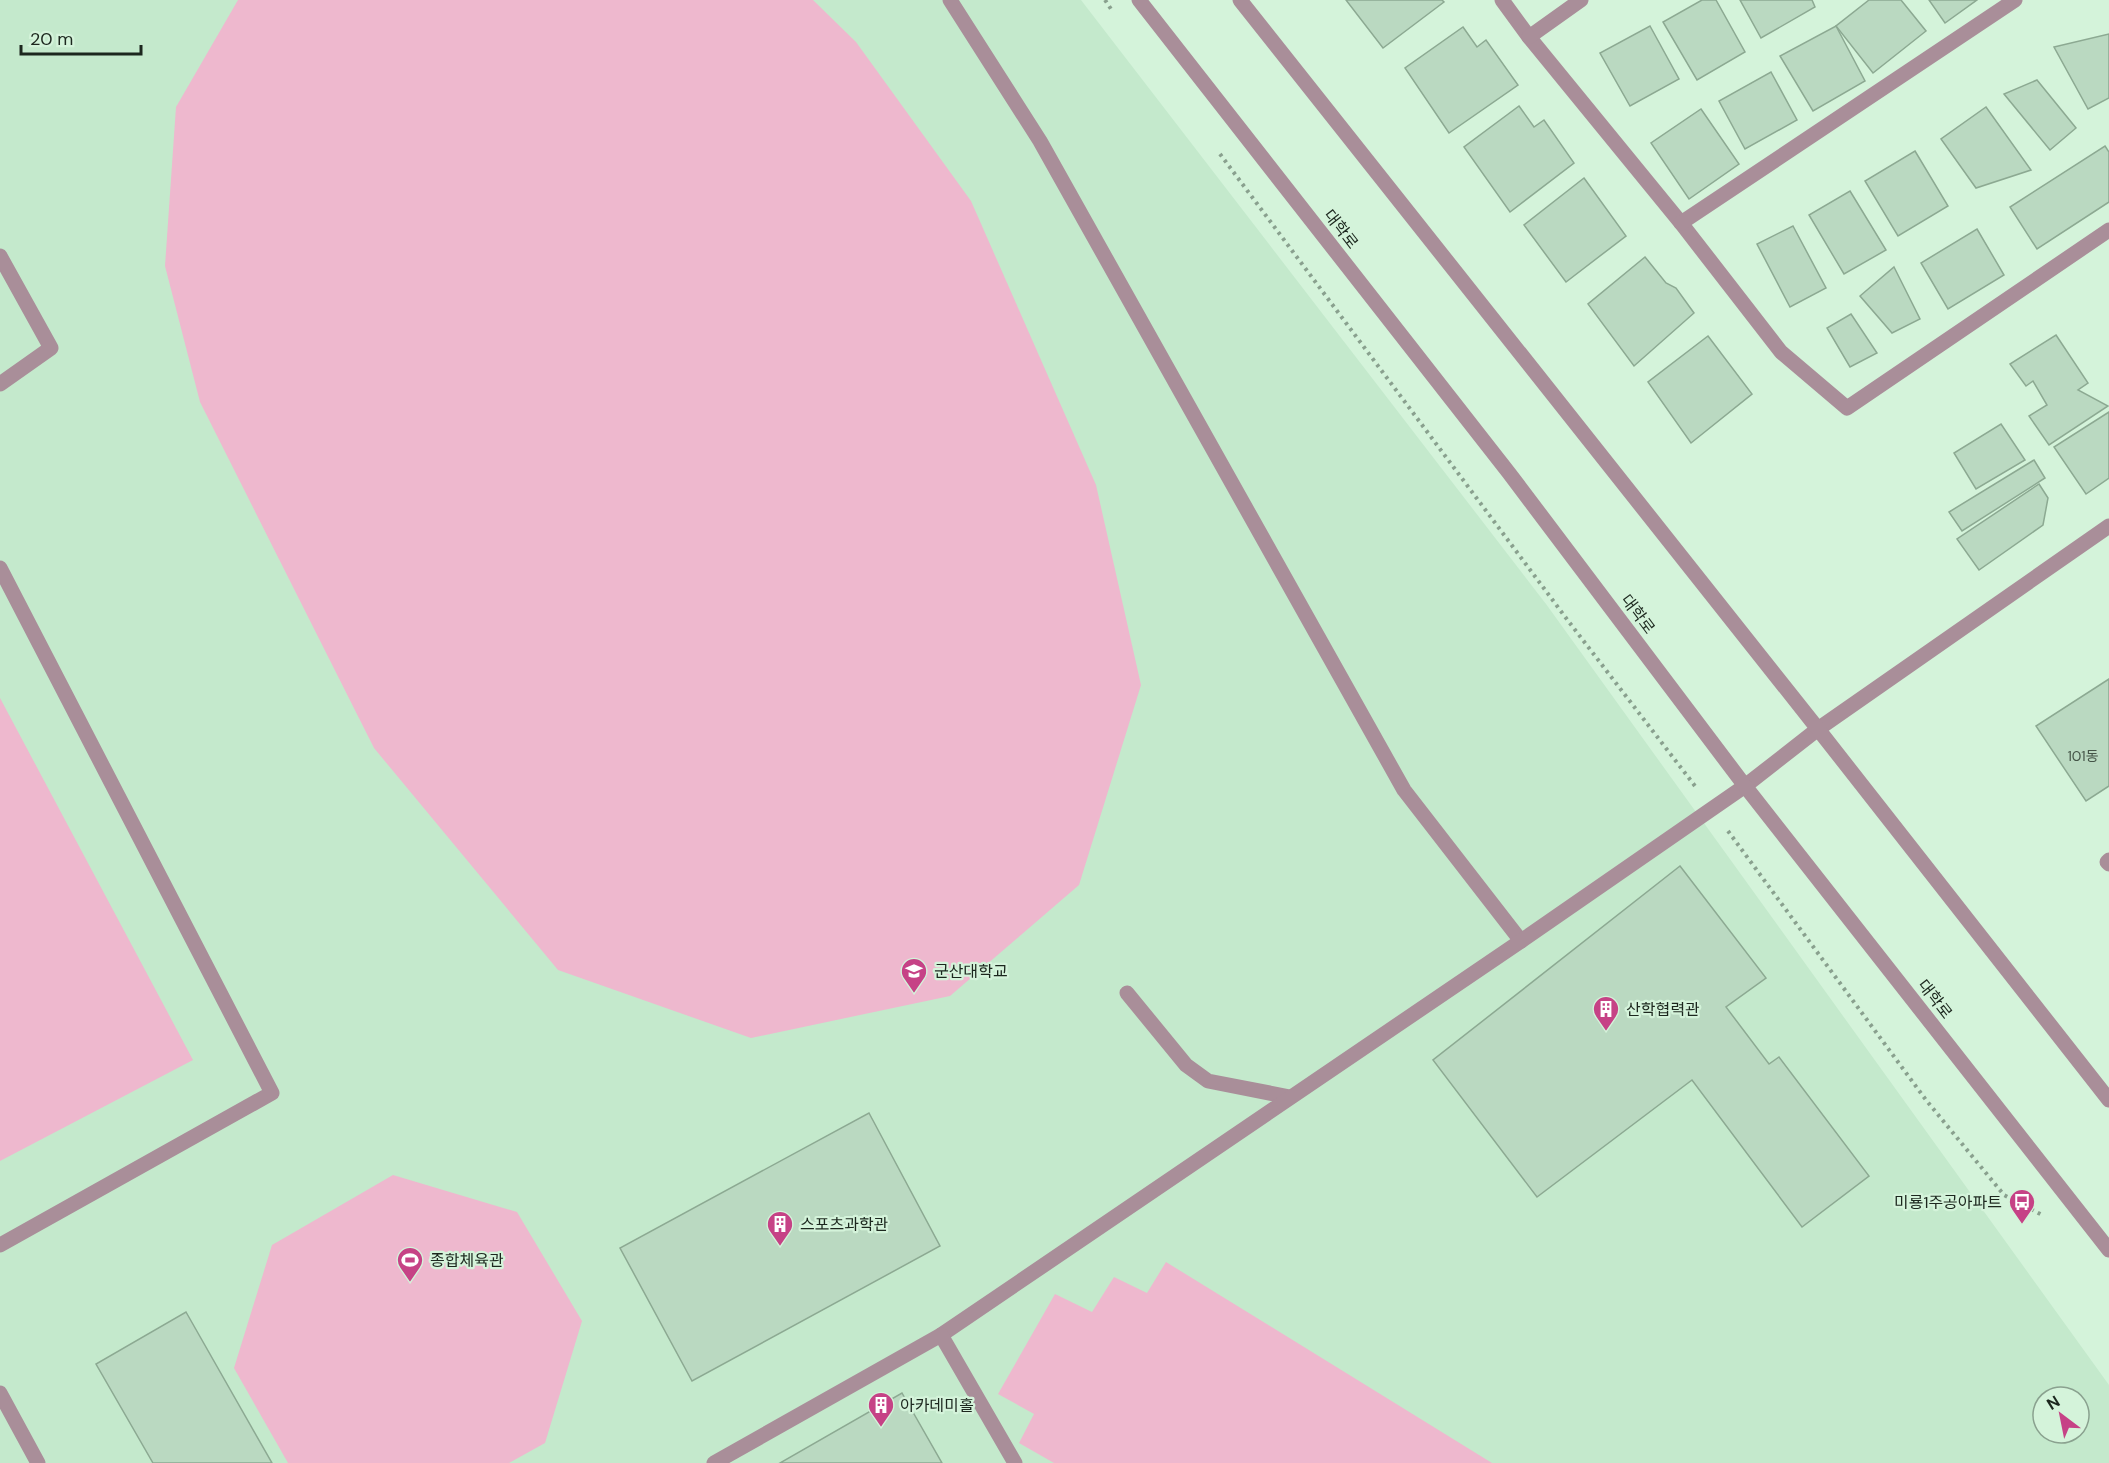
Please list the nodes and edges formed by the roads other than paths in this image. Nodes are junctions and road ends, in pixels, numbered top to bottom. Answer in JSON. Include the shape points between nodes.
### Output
{"nodes":[{"id":1,"x":950,"y":0,"type":"edge"},
{"id":2,"x":1139,"y":0,"type":"edge"},
{"id":3,"x":1240,"y":0,"type":"edge"},
{"id":4,"x":1502,"y":0,"type":"edge"},
{"id":5,"x":1581,"y":0,"type":"edge"},
{"id":6,"x":2016,"y":0,"type":"edge"},
{"id":7,"x":1529,"y":38,"type":"junction"},
{"id":8,"x":1681,"y":223,"type":"junction"},
{"id":9,"x":2109,"y":230,"type":"edge"},
{"id":10,"x":0,"y":256,"type":"edge"},
{"id":11,"x":0,"y":384,"type":"edge"},
{"id":12,"x":2109,"y":526,"type":"edge"},
{"id":13,"x":0,"y":568,"type":"edge"},
{"id":14,"x":1818,"y":729,"type":"junction"},
{"id":15,"x":1745,"y":786,"type":"junction"},
{"id":16,"x":1521,"y":941,"type":"junction"},
{"id":17,"x":1127,"y":993,"type":"dead end"},
{"id":18,"x":1290,"y":1097,"type":"junction"},
{"id":19,"x":2109,"y":1100,"type":"edge"},
{"id":20,"x":0,"y":1245,"type":"edge"},
{"id":21,"x":2109,"y":1250,"type":"edge"},
{"id":22,"x":941,"y":1335,"type":"junction"},
{"id":23,"x":0,"y":1393,"type":"edge"},
{"id":24,"x":38,"y":1463,"type":"edge"},
{"id":25,"x":714,"y":1463,"type":"edge"},
{"id":26,"x":1015,"y":1463,"type":"edge"}],
"edges":[{"from":1,"to":16,"type":"street","via":[[1040,141],[1404,790]]},
{"from":2,"to":15,"type":"street","name":"대학로","via":[[1509,473]]},
{"from":3,"to":14,"type":"street"},
{"from":4,"to":7,"type":"street"},
{"from":5,"to":7,"type":"street"},
{"from":6,"to":8,"type":"street"},
{"from":7,"to":8,"type":"street"},
{"from":8,"to":9,"type":"street","via":[[1781,352],[1847,408]]},
{"from":10,"to":11,"type":"street","via":[[51,348]]},
{"from":12,"to":14,"type":"street"},
{"from":13,"to":20,"type":"street","via":[[273,1093]]},
{"from":14,"to":15,"type":"street"},
{"from":14,"to":19,"type":"street"},
{"from":15,"to":16,"type":"street"},
{"from":15,"to":21,"type":"street","name":"대학로"},
{"from":16,"to":18,"type":"street"},
{"from":17,"to":18,"type":"street","via":[[1186,1065],[1208,1081]]},
{"from":18,"to":22,"type":"street"},
{"from":22,"to":25,"type":"street"},
{"from":22,"to":26,"type":"street"},
{"from":23,"to":24,"type":"street"}]}
